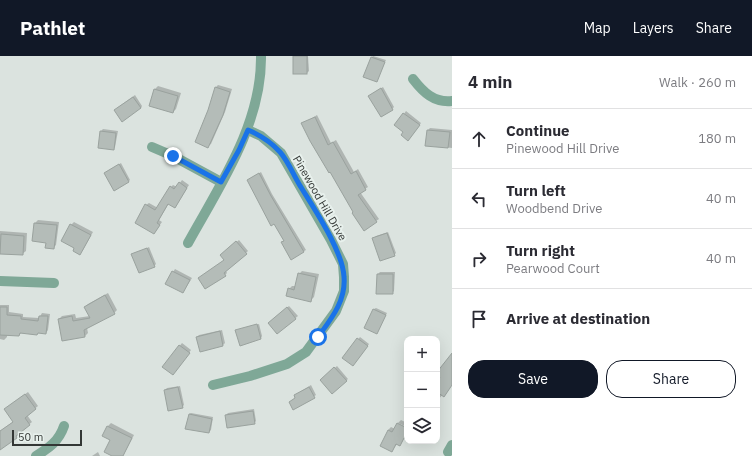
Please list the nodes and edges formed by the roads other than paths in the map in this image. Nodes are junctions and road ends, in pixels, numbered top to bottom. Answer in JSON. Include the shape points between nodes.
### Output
{"nodes":[{"id":1,"x":261,"y":56,"type":"edge"},
{"id":2,"x":413,"y":78,"type":"dead end"},
{"id":3,"x":452,"y":102,"type":"edge"},
{"id":4,"x":248,"y":130,"type":"junction"},
{"id":5,"x":152,"y":147,"type":"dead end"},
{"id":6,"x":221,"y":182,"type":"junction"},
{"id":7,"x":188,"y":243,"type":"dead end"},
{"id":8,"x":0,"y":281,"type":"edge"},
{"id":9,"x":54,"y":283,"type":"dead end"},
{"id":10,"x":213,"y":385,"type":"dead end"},
{"id":11,"x":64,"y":426,"type":"dead end"},
{"id":12,"x":36,"y":456,"type":"edge"}],
"edges":[{"from":1,"to":4,"type":"street","via":[[257,93]]},
{"from":2,"to":3,"type":"street","via":[[429,96]]},
{"from":4,"to":6,"type":"street"},
{"from":4,"to":10,"type":"street","name":"Pinewood Hill Drive","via":[[261,136],[281,153],[332,240],[343,264],[344,291],[336,311],[306,352],[287,364]]},
{"from":5,"to":6,"type":"street"},
{"from":6,"to":7,"type":"street"},
{"from":8,"to":9,"type":"street"},
{"from":11,"to":12,"type":"street","via":[[55,442]]}]}
